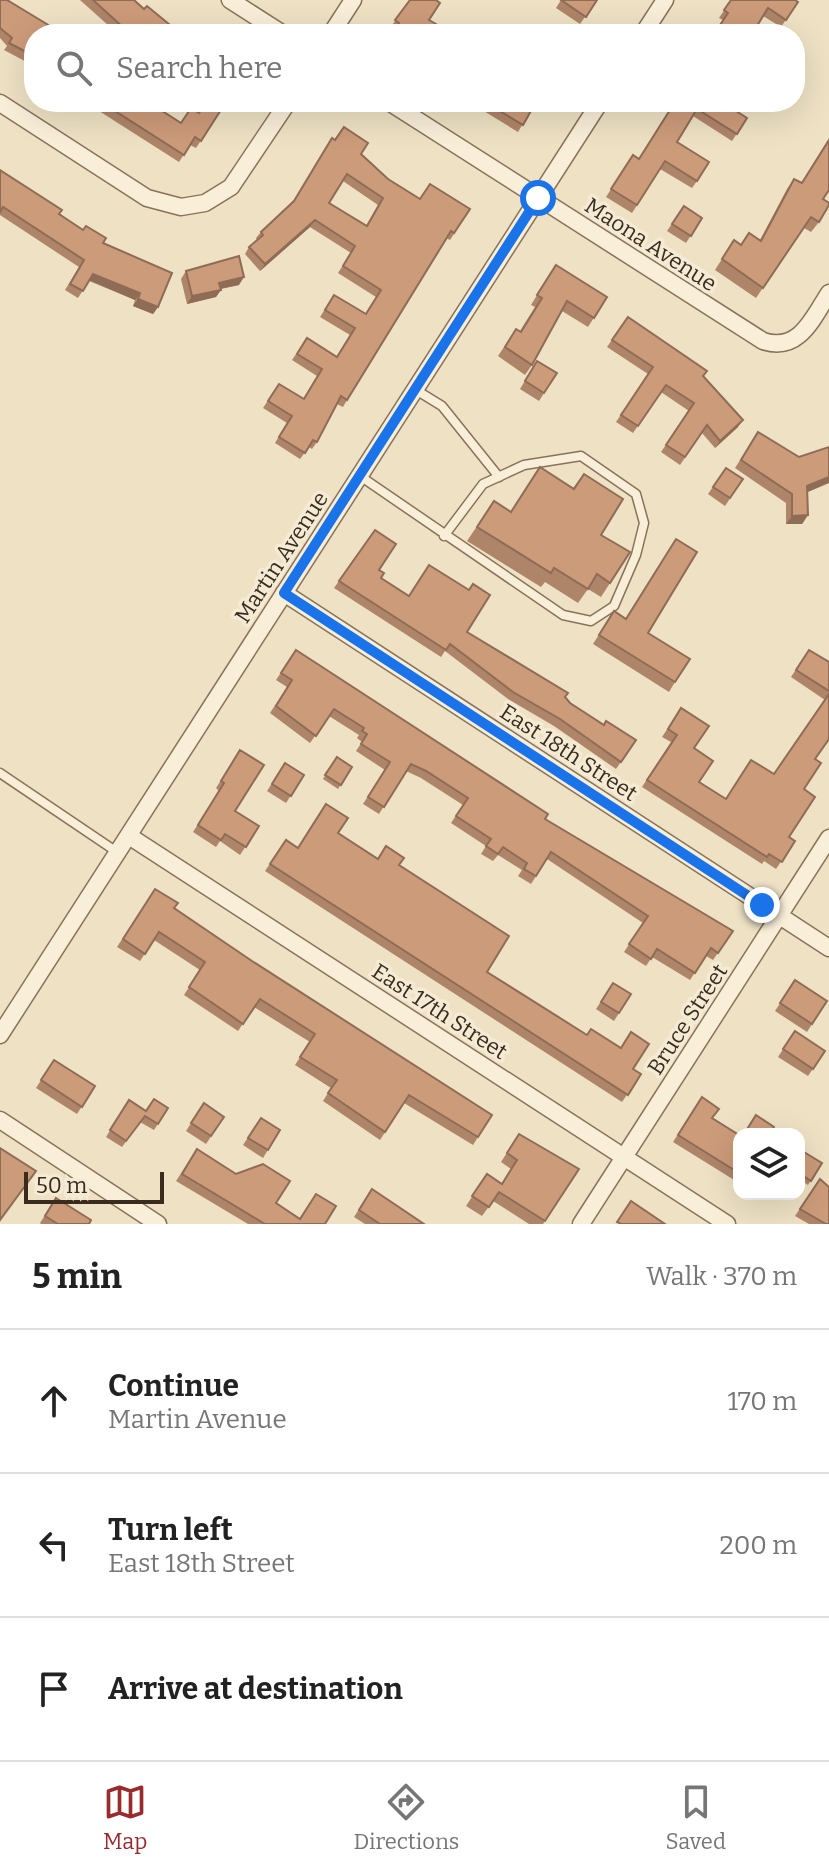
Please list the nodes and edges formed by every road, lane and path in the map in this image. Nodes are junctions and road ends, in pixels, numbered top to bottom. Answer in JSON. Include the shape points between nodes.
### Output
{"nodes":[{"id":1,"x":230,"y":0,"type":"edge"},
{"id":2,"x":353,"y":0,"type":"edge"},
{"id":3,"x":665,"y":0,"type":"edge"},
{"id":4,"x":267,"y":24,"type":"edge"},
{"id":5,"x":337,"y":24,"type":"edge"},
{"id":6,"x":649,"y":24,"type":"edge"},
{"id":7,"x":0,"y":103,"type":"edge"},
{"id":8,"x":281,"y":112,"type":"edge"},
{"id":9,"x":405,"y":112,"type":"edge"},
{"id":10,"x":594,"y":112,"type":"edge"},
{"id":11,"x":538,"y":198,"type":"junction"},
{"id":12,"x":829,"y":293,"type":"edge"},
{"id":13,"x":415,"y":390,"type":"junction"},
{"id":14,"x":359,"y":476,"type":"junction"},
{"id":15,"x":499,"y":477,"type":"junction"},
{"id":16,"x":444,"y":536,"type":"junction"},
{"id":17,"x":284,"y":593,"type":"junction"},
{"id":18,"x":0,"y":773,"type":"edge"},
{"id":19,"x":129,"y":836,"type":"junction"},
{"id":20,"x":829,"y":838,"type":"edge"},
{"id":21,"x":118,"y":853,"type":"junction"},
{"id":22,"x":779,"y":916,"type":"junction"},
{"id":23,"x":829,"y":948,"type":"edge"},
{"id":24,"x":0,"y":1035,"type":"edge"},
{"id":25,"x":0,"y":1120,"type":"edge"},
{"id":26,"x":625,"y":1156,"type":"junction"},
{"id":27,"x":158,"y":1224,"type":"edge"},
{"id":28,"x":581,"y":1224,"type":"edge"},
{"id":29,"x":727,"y":1224,"type":"edge"}],
"edges":[{"from":1,"to":4,"type":"street"},
{"from":2,"to":5,"type":"street"},
{"from":3,"to":6,"type":"street"},
{"from":7,"to":8,"type":"street","via":[[147,198],[181,207],[205,203],[231,187]]},
{"from":9,"to":11,"type":"street","name":"Maona Avenue"},
{"from":10,"to":11,"type":"street","name":"Martin Avenue"},
{"from":11,"to":12,"type":"street","name":"Maona Avenue","via":[[763,341],[791,342]]},
{"from":11,"to":13,"type":"street","name":"Martin Avenue"},
{"from":13,"to":14,"type":"street","name":"Martin Avenue"},
{"from":13,"to":15,"type":"lane","via":[[442,406]]},
{"from":14,"to":16,"type":"lane"},
{"from":14,"to":17,"type":"street","name":"Martin Avenue"},
{"from":15,"to":16,"type":"lane","via":[[483,484]]},
{"from":15,"to":16,"type":"lane","via":[[524,465],[581,456],[636,494],[644,523],[614,606],[591,621],[563,615]]},
{"from":17,"to":19,"type":"street","name":"Martin Avenue"},
{"from":17,"to":22,"type":"street","name":"East 18th Street"},
{"from":18,"to":21,"type":"lane"},
{"from":19,"to":21,"type":"street","name":"Martin Avenue"},
{"from":19,"to":26,"type":"street","name":"East 17th Street"},
{"from":20,"to":22,"type":"street","name":"Bruce Street"},
{"from":21,"to":24,"type":"street","name":"Martin Avenue"},
{"from":22,"to":23,"type":"street","name":"East 18th Street"},
{"from":22,"to":26,"type":"street","name":"Bruce Street"},
{"from":25,"to":27,"type":"street"},
{"from":26,"to":28,"type":"street","name":"Bruce Street"},
{"from":26,"to":29,"type":"street","name":"East 17th Street"}]}
